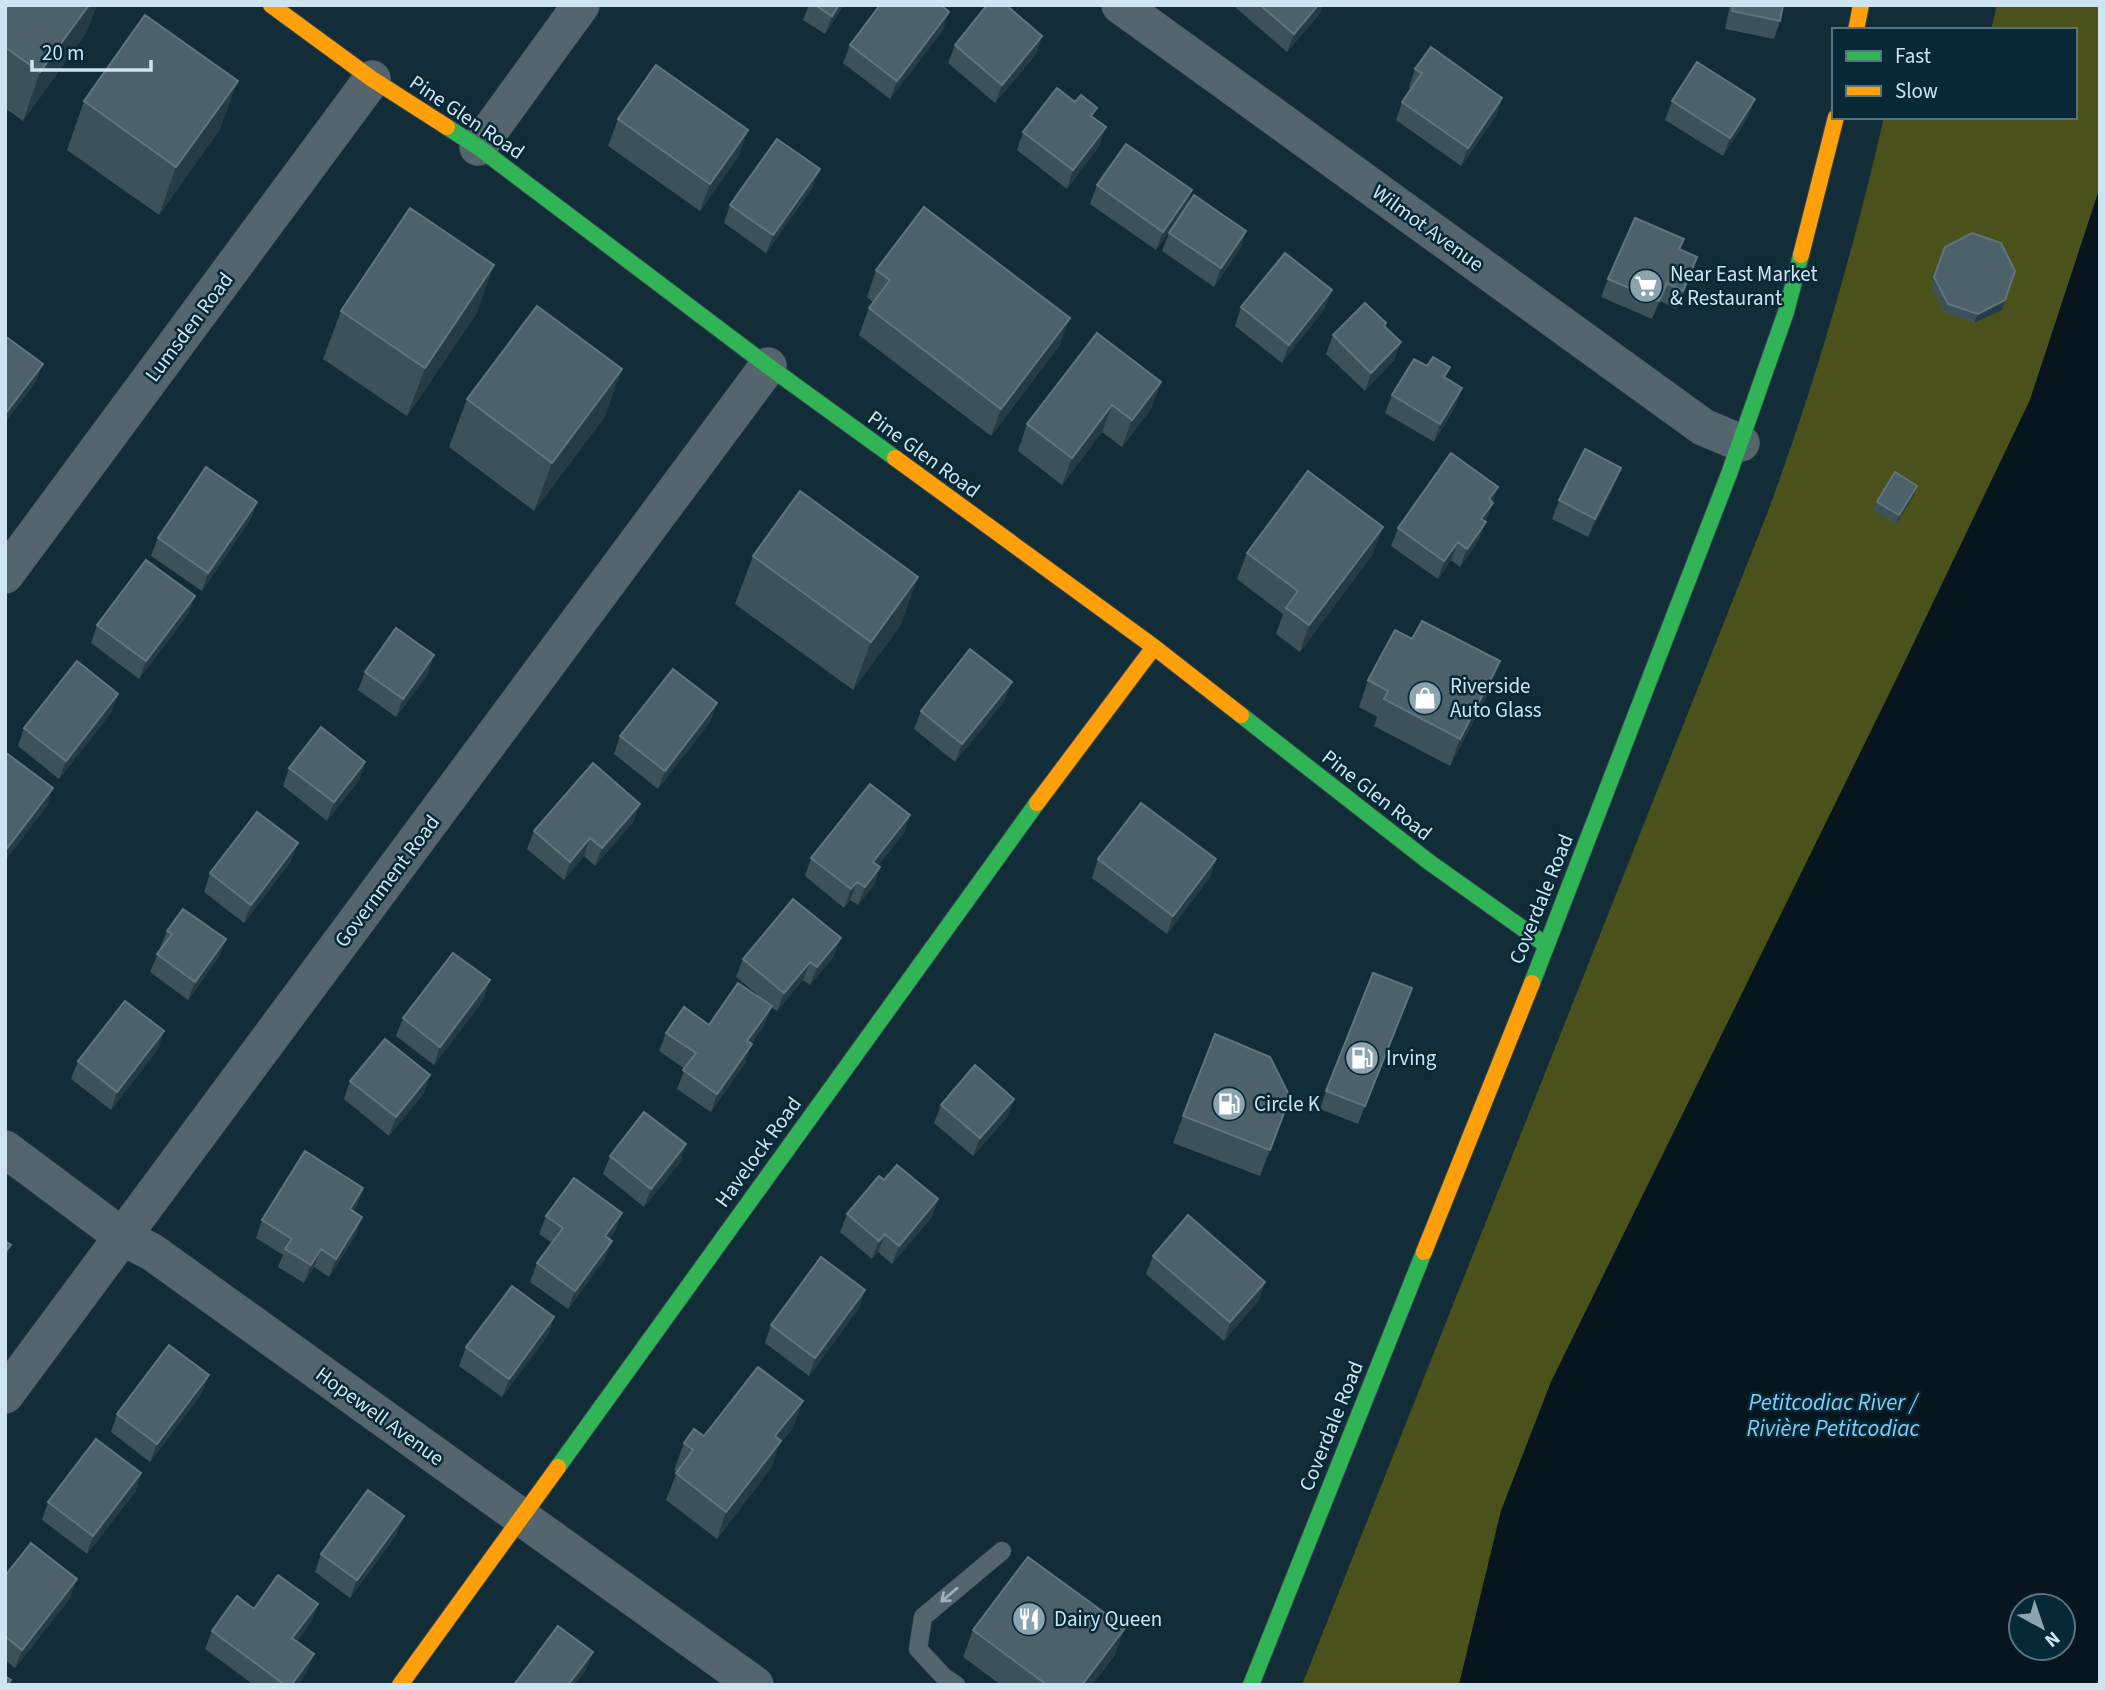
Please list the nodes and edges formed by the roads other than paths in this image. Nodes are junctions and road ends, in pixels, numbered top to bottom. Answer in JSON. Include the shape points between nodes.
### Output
{"nodes":[{"id":1,"x":271,"y":5,"type":"edge"},
{"id":2,"x":581,"y":5,"type":"edge"},
{"id":3,"x":1120,"y":5,"type":"edge"},
{"id":4,"x":1861,"y":5,"type":"edge"},
{"id":5,"x":1856,"y":28,"type":"edge"},
{"id":6,"x":372,"y":79,"type":"junction"},
{"id":7,"x":1835,"y":119,"type":"edge"},
{"id":8,"x":478,"y":147,"type":"junction"},
{"id":9,"x":768,"y":366,"type":"junction"},
{"id":10,"x":1741,"y":443,"type":"junction"},
{"id":11,"x":5,"y":575,"type":"edge"},
{"id":12,"x":1154,"y":647,"type":"junction"},
{"id":13,"x":1546,"y":945,"type":"junction"},
{"id":14,"x":5,"y":1149,"type":"edge"},
{"id":15,"x":123,"y":1237,"type":"junction"},
{"id":16,"x":5,"y":1395,"type":"edge"},
{"id":17,"x":520,"y":1517,"type":"junction"},
{"id":18,"x":1002,"y":1551,"type":"dead end"},
{"id":19,"x":400,"y":1685,"type":"edge"},
{"id":20,"x":755,"y":1685,"type":"edge"},
{"id":21,"x":956,"y":1685,"type":"edge"},
{"id":22,"x":1251,"y":1685,"type":"edge"}],
"edges":[{"from":1,"to":6,"type":"street","name":"Pine Glen Road"},
{"from":2,"to":8,"type":"street"},
{"from":3,"to":10,"type":"street","name":"Wilmot Avenue","via":[[1703,427]]},
{"from":4,"to":5,"type":"street"},
{"from":6,"to":8,"type":"street","name":"Pine Glen Road"},
{"from":6,"to":11,"type":"street","name":"Lumsden Road"},
{"from":7,"to":10,"type":"street","name":"Coverdale Road","via":[[1786,312]]},
{"from":8,"to":9,"type":"street","name":"Pine Glen Road"},
{"from":9,"to":12,"type":"street","name":"Pine Glen Road"},
{"from":9,"to":15,"type":"street","name":"Government Road"},
{"from":10,"to":13,"type":"street","name":"Coverdale Road"},
{"from":12,"to":13,"type":"street","name":"Pine Glen Road","via":[[1429,862]]},
{"from":12,"to":17,"type":"street","name":"Havelock Road"},
{"from":13,"to":22,"type":"street","name":"Coverdale Road"},
{"from":14,"to":15,"type":"street","name":"Hopewell Avenue"},
{"from":15,"to":16,"type":"street","name":"Government Road"},
{"from":15,"to":17,"type":"street","name":"Hopewell Avenue","via":[[152,1252]]},
{"from":17,"to":19,"type":"street","name":"Havelock Road"},
{"from":17,"to":20,"type":"street","name":"Hopewell Avenue"},
{"from":18,"to":21,"type":"lane","one_way":true,"via":[[922,1617],[918,1649]]}]}
